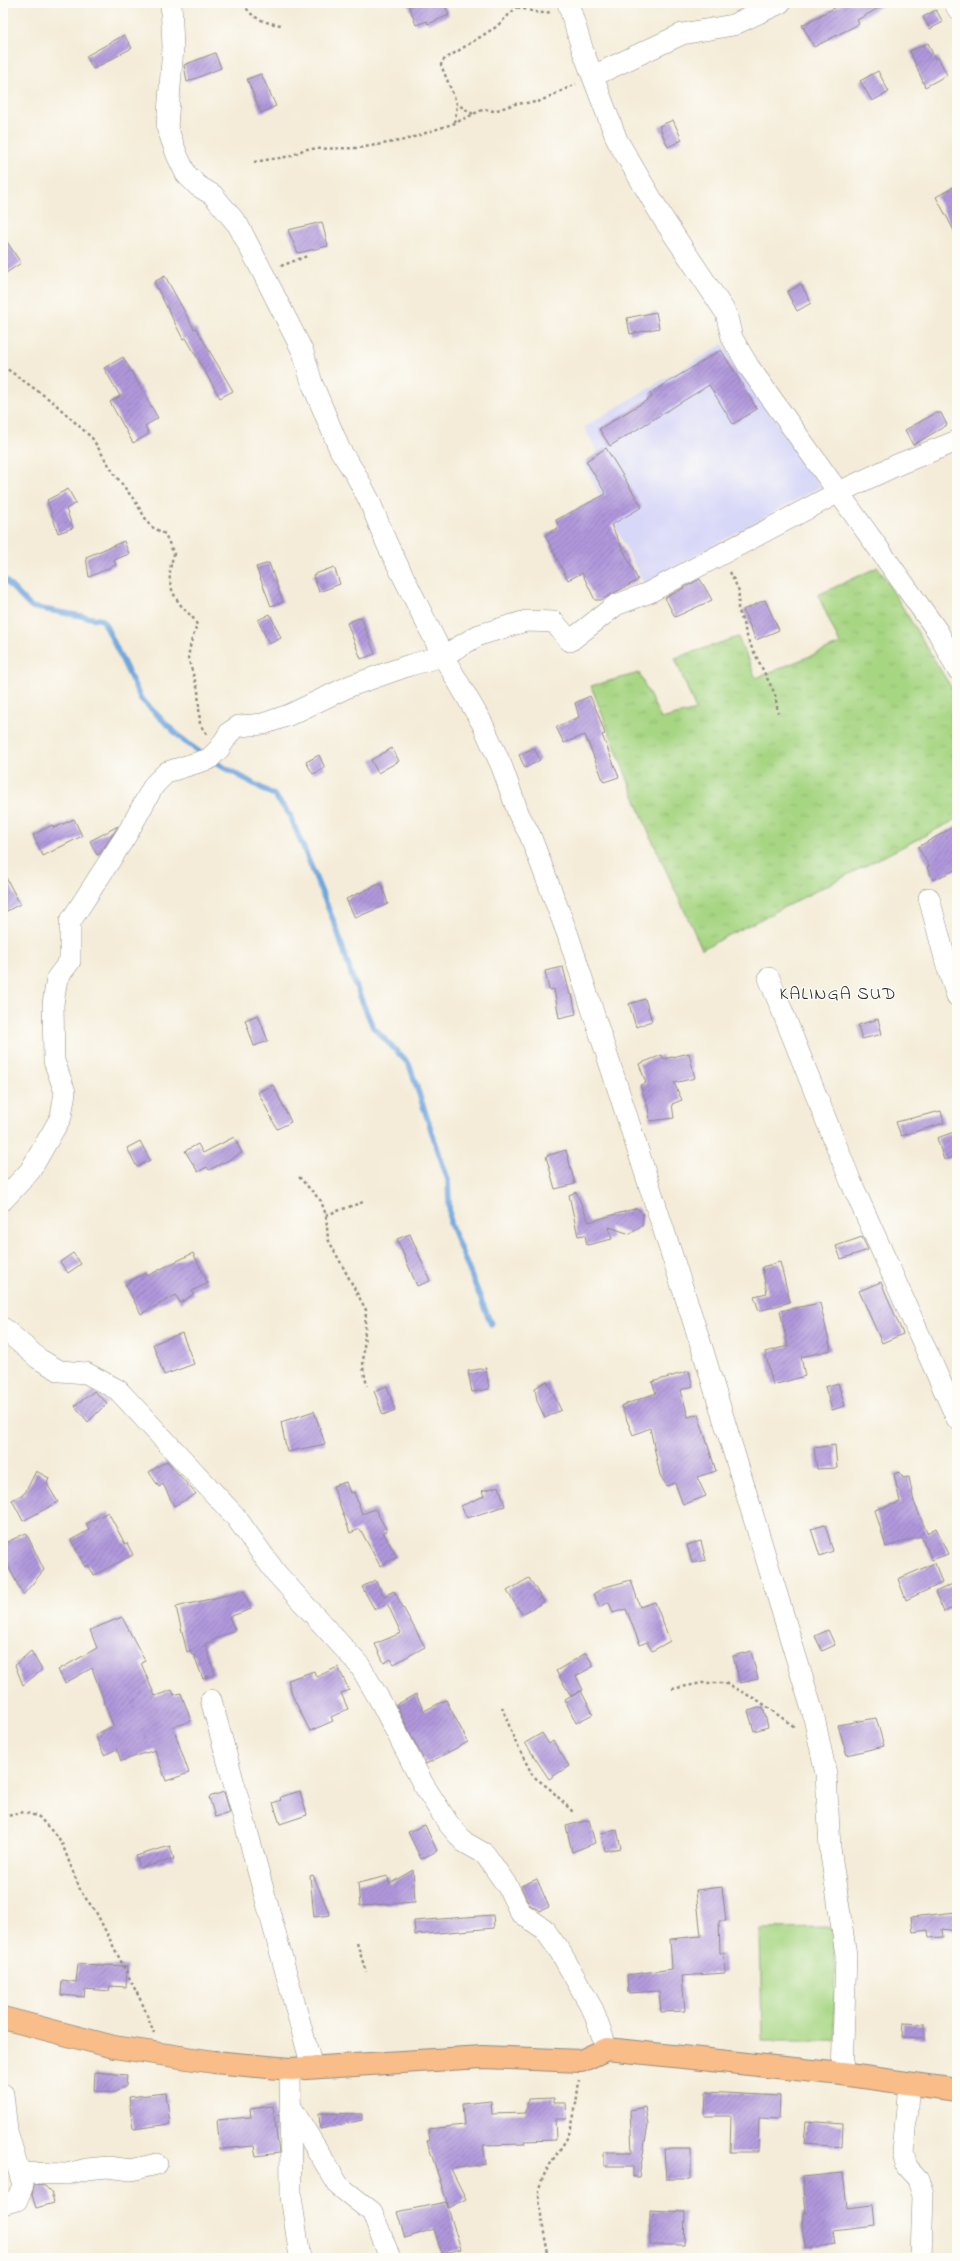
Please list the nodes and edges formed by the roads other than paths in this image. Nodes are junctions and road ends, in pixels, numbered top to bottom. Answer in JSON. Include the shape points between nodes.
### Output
{"nodes":[{"id":1,"x":171,"y":3,"type":"edge"},
{"id":2,"x":780,"y":3,"type":"edge"},
{"id":3,"x":955,"y":3,"type":"edge"},
{"id":4,"x":569,"y":6,"type":"edge"},
{"id":5,"x":957,"y":8,"type":"edge"},
{"id":6,"x":593,"y":76,"type":"junction"},
{"id":7,"x":957,"y":441,"type":"edge"},
{"id":8,"x":839,"y":492,"type":"junction"},
{"id":9,"x":443,"y":656,"type":"junction"},
{"id":10,"x":957,"y":669,"type":"edge"},
{"id":11,"x":929,"y":898,"type":"dead end"},
{"id":12,"x":769,"y":978,"type":"dead end"},
{"id":13,"x":957,"y":996,"type":"edge"},
{"id":14,"x":3,"y":1200,"type":"edge"},
{"id":15,"x":3,"y":1328,"type":"edge"},
{"id":16,"x":957,"y":1419,"type":"edge"},
{"id":17,"x":211,"y":1700,"type":"dead end"},
{"id":18,"x":3,"y":2018,"type":"edge"},
{"id":19,"x":607,"y":2049,"type":"junction"},
{"id":20,"x":312,"y":2067,"type":"junction"},
{"id":21,"x":290,"y":2069,"type":"junction"},
{"id":22,"x":842,"y":2074,"type":"junction"},
{"id":23,"x":909,"y":2083,"type":"junction"},
{"id":24,"x":957,"y":2090,"type":"edge"},
{"id":25,"x":3,"y":2094,"type":"edge"},
{"id":26,"x":291,"y":2107,"type":"junction"},
{"id":27,"x":157,"y":2164,"type":"dead end"},
{"id":28,"x":20,"y":2173,"type":"junction"},
{"id":29,"x":3,"y":2204,"type":"edge"},
{"id":30,"x":300,"y":2258,"type":"edge"},
{"id":31,"x":390,"y":2258,"type":"edge"},
{"id":32,"x":921,"y":2258,"type":"edge"}],
"edges":[{"from":1,"to":9,"type":"street","via":[[173,47],[167,127],[186,174],[198,186],[213,195],[238,225],[303,352],[312,383],[340,450],[370,500],[387,544]]},
{"from":2,"to":6,"type":"street","via":[[732,25],[682,34]]},
{"from":3,"to":5,"type":"street"},
{"from":4,"to":6,"type":"street"},
{"from":6,"to":8,"type":"street","via":[[617,140],[664,220],[726,313],[732,338],[749,366]]},
{"from":7,"to":8,"type":"street"},
{"from":8,"to":9,"type":"street","via":[[648,593],[616,605],[570,641],[554,622],[526,622],[480,635]]},
{"from":8,"to":10,"type":"street","via":[[938,632]]},
{"from":9,"to":14,"type":"street","via":[[350,686],[263,724],[239,726],[230,732],[209,759],[167,772],[154,785],[127,834],[70,922],[70,961],[57,978],[53,1004],[54,1061],[65,1092],[61,1117],[30,1171]]},
{"from":9,"to":22,"type":"street","via":[[482,723],[518,815],[530,836],[568,936],[703,1351],[813,1713],[826,1774],[830,1848],[846,1955]]},
{"from":11,"to":13,"type":"street"},
{"from":12,"to":16,"type":"street","via":[[851,1182]]},
{"from":15,"to":19,"type":"street","via":[[39,1359],[60,1371],[86,1373],[118,1390],[235,1516],[276,1573],[360,1666],[423,1784],[448,1823],[464,1842],[485,1854],[508,1887],[520,1912],[544,1929],[561,1953],[592,2010]]},
{"from":17,"to":20,"type":"street"},
{"from":18,"to":21,"type":"highway","via":[[114,2047],[214,2062]]},
{"from":19,"to":20,"type":"highway","via":[[581,2061],[482,2057]]},
{"from":19,"to":22,"type":"highway"},
{"from":20,"to":21,"type":"highway"},
{"from":21,"to":26,"type":"street"},
{"from":22,"to":23,"type":"highway"},
{"from":23,"to":24,"type":"highway"},
{"from":23,"to":32,"type":"street","via":[[903,2153],[907,2167],[918,2179],[923,2195]]},
{"from":25,"to":28,"type":"street","via":[[7,2131]]},
{"from":26,"to":30,"type":"street","via":[[291,2196]]},
{"from":26,"to":31,"type":"street","via":[[339,2186],[372,2212]]},
{"from":27,"to":28,"type":"street","via":[[131,2170],[108,2167],[67,2174]]},
{"from":28,"to":29,"type":"street","via":[[23,2185],[17,2200]]}]}
